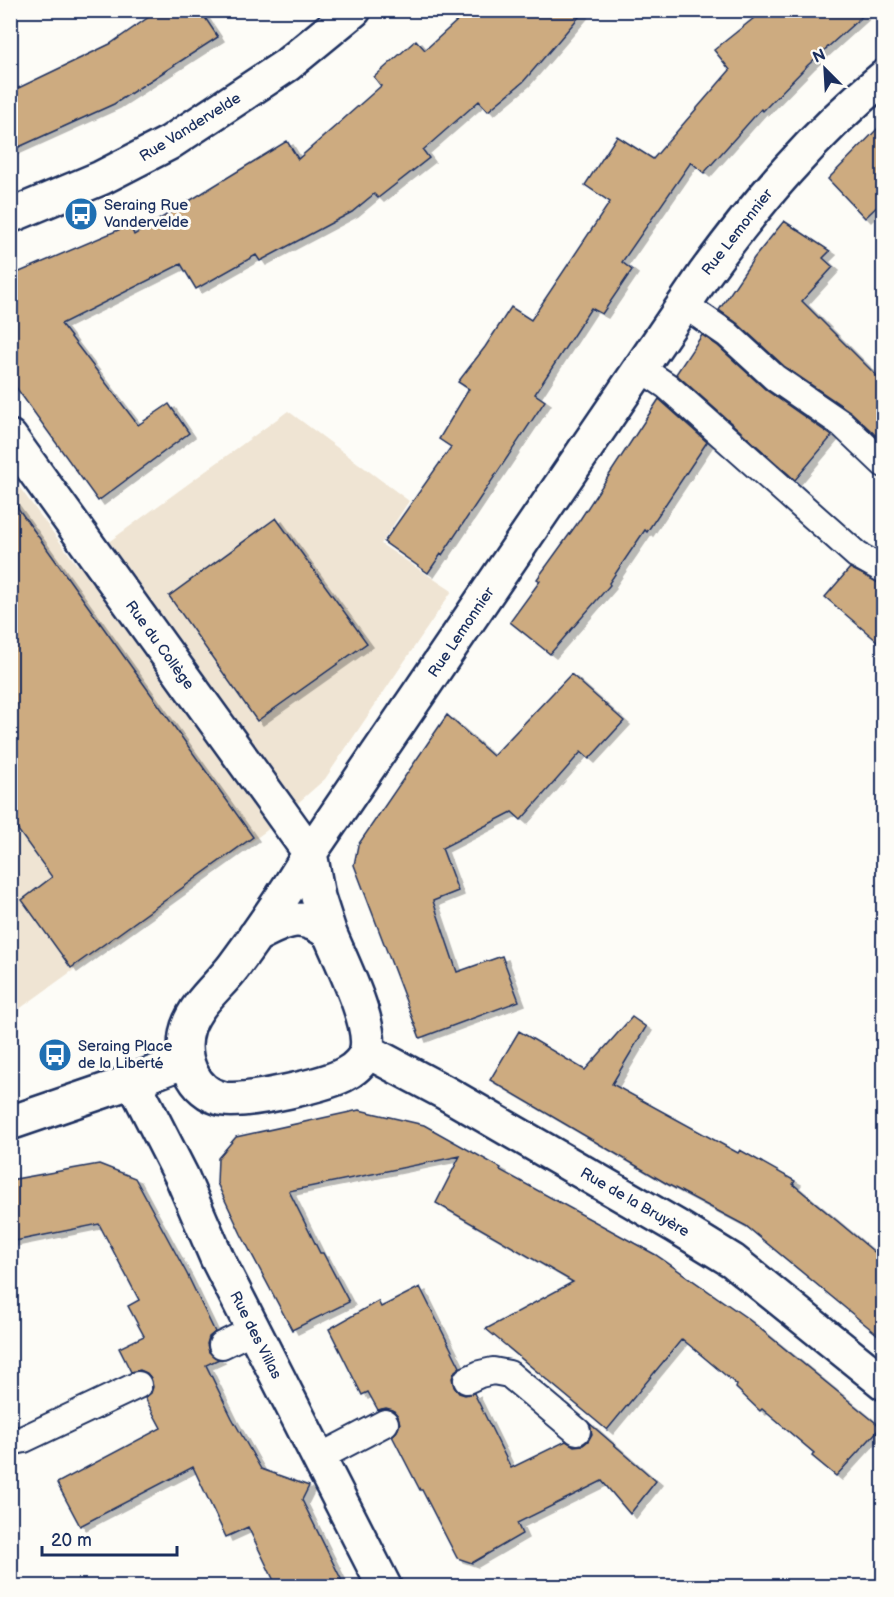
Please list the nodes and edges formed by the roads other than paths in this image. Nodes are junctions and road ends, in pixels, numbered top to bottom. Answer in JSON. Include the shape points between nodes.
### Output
{"nodes":[{"id":1,"x":354,"y":10,"type":"edge"},
{"id":2,"x":884,"y":77,"type":"edge"},
{"id":3,"x":10,"y":216,"type":"edge"},
{"id":4,"x":683,"y":304,"type":"junction"},
{"id":5,"x":640,"y":368,"type":"junction"},
{"id":6,"x":10,"y":437,"type":"edge"},
{"id":7,"x":884,"y":464,"type":"edge"},
{"id":8,"x":884,"y":570,"type":"edge"},
{"id":9,"x":310,"y":853,"type":"junction"},
{"id":10,"x":330,"y":934,"type":"junction"},
{"id":11,"x":255,"y":936,"type":"junction"},
{"id":12,"x":367,"y":1051,"type":"junction"},
{"id":13,"x":185,"y":1061,"type":"junction"},
{"id":14,"x":133,"y":1081,"type":"junction"},
{"id":15,"x":10,"y":1123,"type":"edge"},
{"id":16,"x":253,"y":1330,"type":"junction"},
{"id":17,"x":222,"y":1345,"type":"dead end"},
{"id":18,"x":467,"y":1380,"type":"dead end"},
{"id":19,"x":884,"y":1383,"type":"edge"},
{"id":20,"x":138,"y":1385,"type":"dead end"},
{"id":21,"x":385,"y":1424,"type":"dead end"},
{"id":22,"x":577,"y":1431,"type":"dead end"},
{"id":23,"x":10,"y":1442,"type":"edge"},
{"id":24,"x":318,"y":1458,"type":"junction"},
{"id":25,"x":384,"y":1587,"type":"edge"}],
"edges":[{"from":1,"to":3,"type":"street","name":"Rue Vandervelde","via":[[287,66],[169,142],[101,178]]},
{"from":2,"to":4,"type":"street","name":"Rue Lemonnier","via":[[827,127],[787,170],[735,232]]},
{"from":4,"to":5,"type":"street","name":"Rue Lemonnier"},
{"from":4,"to":7,"type":"lane","via":[[727,334],[776,378],[842,424]]},
{"from":5,"to":8,"type":"lane","via":[[667,386],[857,555]]},
{"from":5,"to":9,"type":"street","name":"Rue Lemonnier"},
{"from":6,"to":9,"type":"street","name":"Rue du Collège"},
{"from":9,"to":10,"type":"street"},
{"from":9,"to":11,"type":"street","name":"Rue Lemonnier"},
{"from":10,"to":11,"type":"street","via":[[317,923],[295,919]]},
{"from":10,"to":12,"type":"street","via":[[367,1031]]},
{"from":11,"to":13,"type":"street","name":"Rue Lemonnier","via":[[198,1009],[189,1026]]},
{"from":12,"to":13,"type":"street","via":[[347,1073],[317,1085],[242,1099],[205,1092]]},
{"from":12,"to":19,"type":"street","name":"Rue de la Bruyère","via":[[733,1261]]},
{"from":13,"to":14,"type":"street"},
{"from":14,"to":15,"type":"street"},
{"from":14,"to":16,"type":"street","name":"Rue des Villas"},
{"from":16,"to":17,"type":"lane"},
{"from":16,"to":24,"type":"street","name":"Rue des Villas"},
{"from":18,"to":22,"type":"lane","via":[[493,1371],[509,1374]]},
{"from":20,"to":23,"type":"lane"},
{"from":21,"to":24,"type":"lane"},
{"from":24,"to":25,"type":"street","name":"Rue des Villas"}]}
